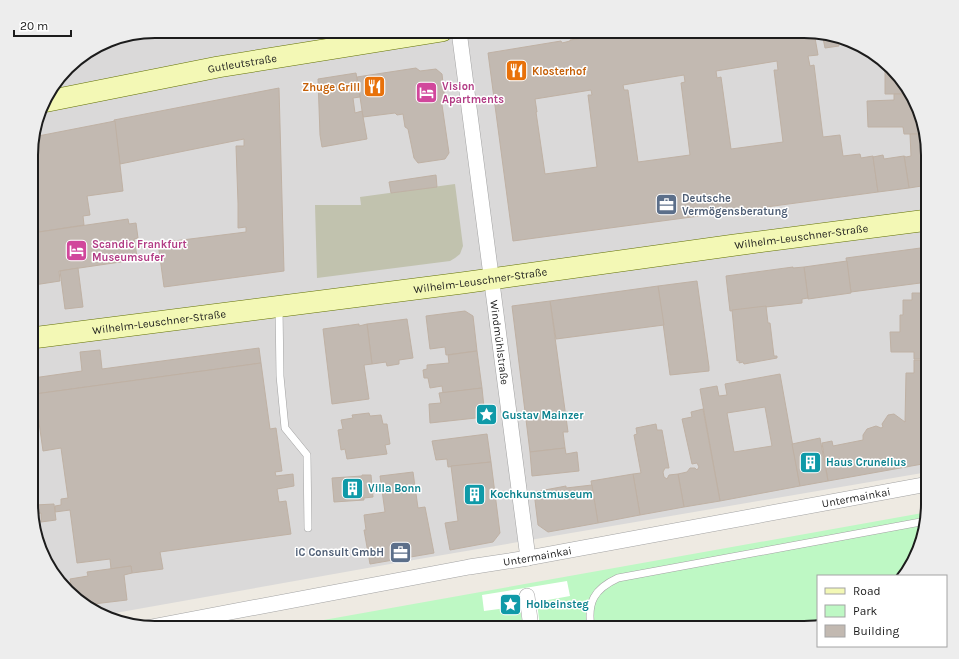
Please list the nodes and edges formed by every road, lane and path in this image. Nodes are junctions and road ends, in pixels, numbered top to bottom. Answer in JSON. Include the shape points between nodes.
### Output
{"nodes":[{"id":1,"x":398,"y":38,"type":"edge"},
{"id":2,"x":460,"y":38,"type":"edge"},
{"id":3,"x":52,"y":100,"type":"edge"},
{"id":4,"x":921,"y":221,"type":"edge"},
{"id":5,"x":490,"y":279,"type":"junction"},
{"id":6,"x":279,"y":306,"type":"junction"},
{"id":7,"x":38,"y":337,"type":"edge"},
{"id":8,"x":921,"y":485,"type":"edge"},
{"id":9,"x":920,"y":522,"type":"edge"},
{"id":10,"x":308,"y":528,"type":"dead end"},
{"id":11,"x":528,"y":558,"type":"junction"},
{"id":12,"x":527,"y":596,"type":"dead end"},
{"id":13,"x":183,"y":621,"type":"edge"},
{"id":14,"x":530,"y":621,"type":"edge"},
{"id":15,"x":591,"y":621,"type":"edge"}],
"edges":[{"from":1,"to":3,"type":"main road","name":"Gutleutstraße","via":[[218,67]]},
{"from":2,"to":5,"type":"street","name":"Windmühlstraße"},
{"from":4,"to":5,"type":"main road","name":"Wilhelm-Leuschner-Straße"},
{"from":5,"to":6,"type":"main road","name":"Wilhelm-Leuschner-Straße"},
{"from":5,"to":11,"type":"street","name":"Windmühlstraße"},
{"from":6,"to":7,"type":"main road","name":"Wilhelm-Leuschner-Straße"},
{"from":6,"to":10,"type":"lane","via":[[280,376],[285,428],[307,454]]},
{"from":8,"to":11,"type":"street","name":"Untermainkai"},
{"from":9,"to":15,"type":"lane","via":[[618,578],[608,582],[594,595]]},
{"from":11,"to":13,"type":"street","name":"Untermainkai"},
{"from":12,"to":14,"type":"street"}]}
